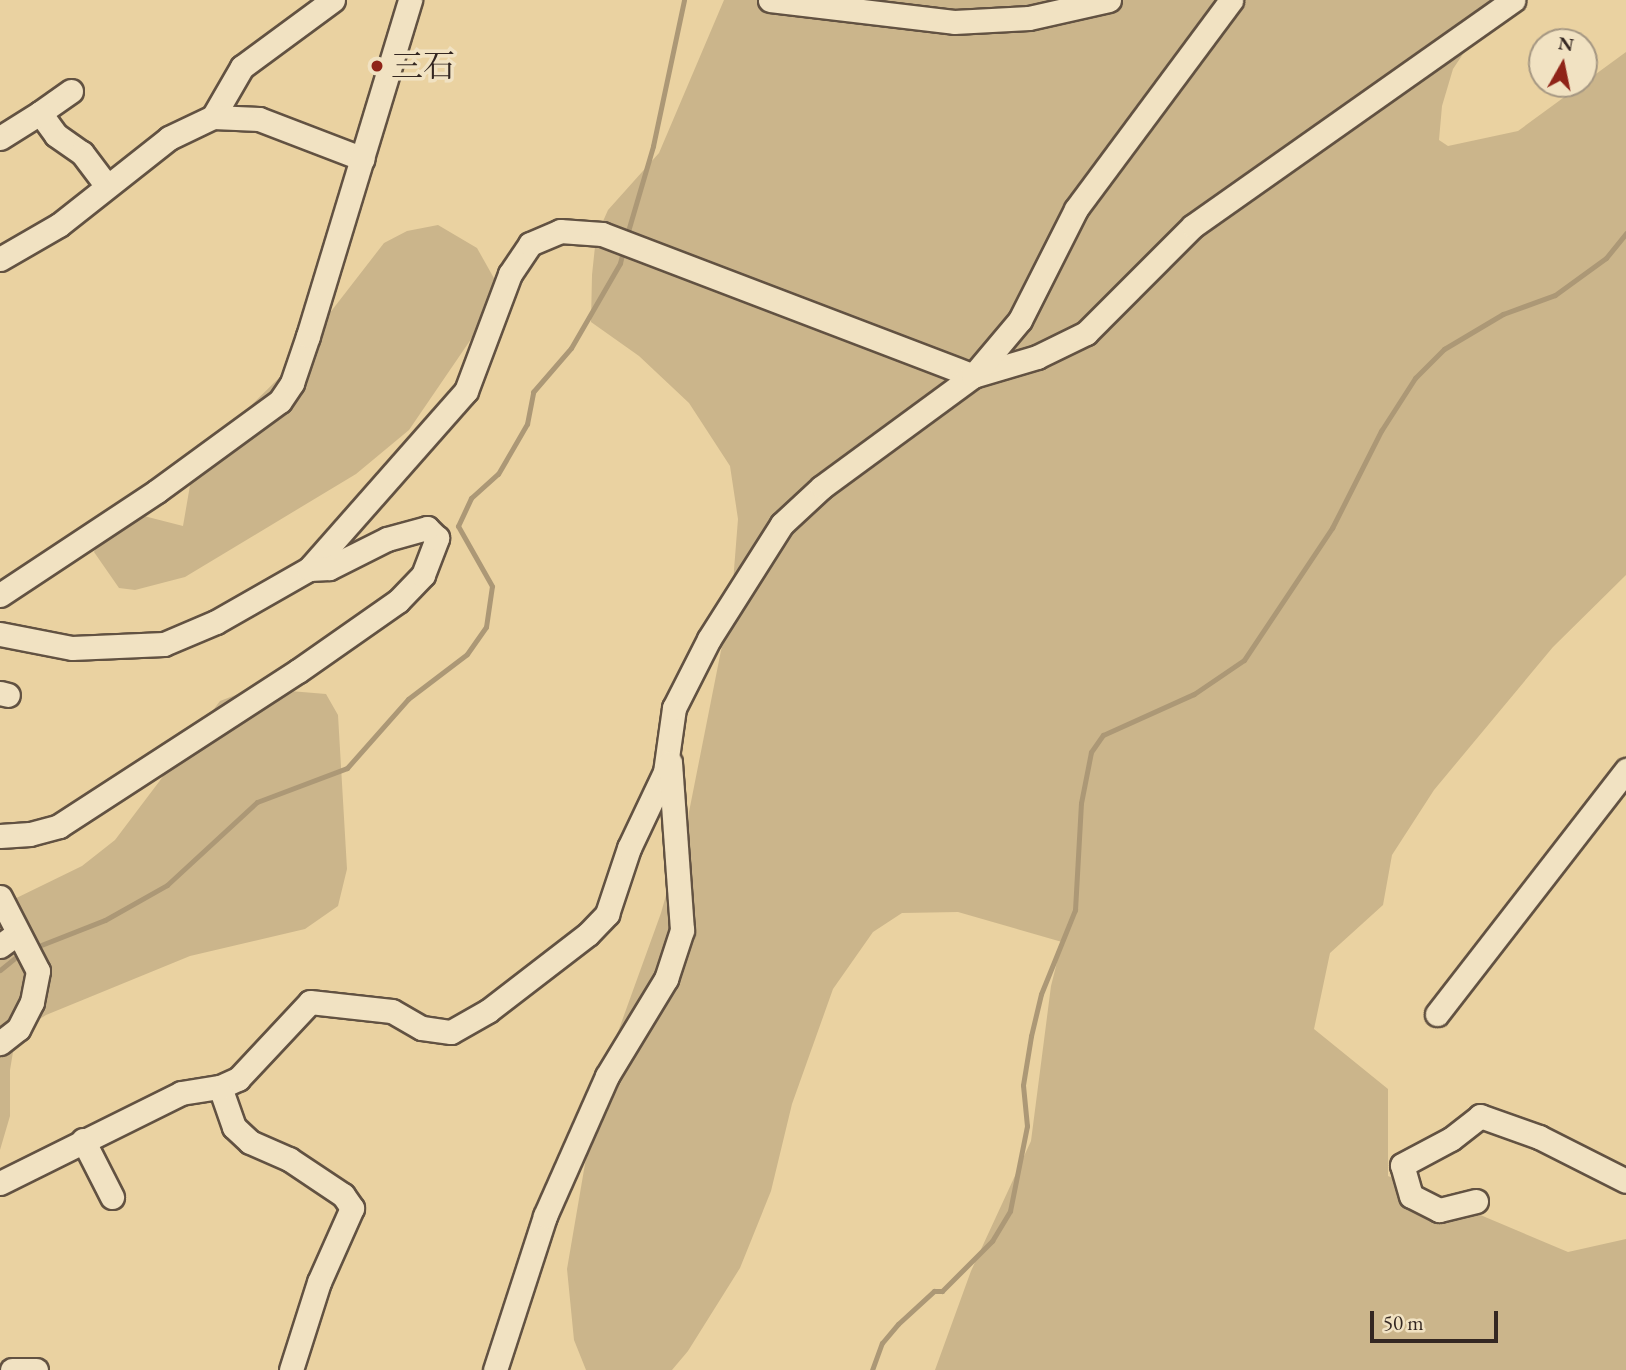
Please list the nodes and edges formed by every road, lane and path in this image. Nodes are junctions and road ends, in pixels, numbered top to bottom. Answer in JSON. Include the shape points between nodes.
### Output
{"nodes":[{"id":1,"x":333,"y":0,"type":"edge"},
{"id":2,"x":410,"y":0,"type":"edge"},
{"id":3,"x":770,"y":0,"type":"edge"},
{"id":4,"x":1109,"y":0,"type":"edge"},
{"id":5,"x":1231,"y":0,"type":"edge"},
{"id":6,"x":1513,"y":0,"type":"edge"},
{"id":7,"x":71,"y":92,"type":"dead end"},
{"id":8,"x":40,"y":113,"type":"junction"},
{"id":9,"x":213,"y":117,"type":"junction"},
{"id":10,"x":0,"y":138,"type":"edge"},
{"id":11,"x":363,"y":159,"type":"junction"},
{"id":12,"x":107,"y":186,"type":"junction"},
{"id":13,"x":0,"y":259,"type":"edge"},
{"id":14,"x":973,"y":376,"type":"junction"},
{"id":15,"x":309,"y":569,"type":"junction"},
{"id":16,"x":0,"y":595,"type":"edge"},
{"id":17,"x":0,"y":634,"type":"edge"},
{"id":18,"x":669,"y":745,"type":"junction"},
{"id":19,"x":1626,"y":771,"type":"edge"},
{"id":20,"x":0,"y":836,"type":"edge"},
{"id":21,"x":0,"y":897,"type":"edge"},
{"id":22,"x":17,"y":944,"type":"edge"},
{"id":23,"x":1437,"y":1014,"type":"dead end"},
{"id":24,"x":0,"y":1043,"type":"edge"},
{"id":25,"x":220,"y":1087,"type":"junction"},
{"id":26,"x":83,"y":1139,"type":"junction"},
{"id":27,"x":1626,"y":1181,"type":"edge"},
{"id":28,"x":0,"y":1183,"type":"edge"},
{"id":29,"x":112,"y":1197,"type":"dead end"},
{"id":30,"x":1476,"y":1200,"type":"dead end"},
{"id":31,"x":12,"y":1370,"type":"edge"},
{"id":32,"x":36,"y":1370,"type":"edge"},
{"id":33,"x":291,"y":1370,"type":"edge"},
{"id":34,"x":495,"y":1370,"type":"edge"}],
"edges":[{"from":1,"to":9,"type":"street","via":[[242,67]]},
{"from":2,"to":11,"type":"street"},
{"from":3,"to":4,"type":"street","via":[[954,22],[1029,18]]},
{"from":5,"to":14,"type":"street","via":[[1076,209],[1020,320]]},
{"from":6,"to":14,"type":"street","via":[[1193,226],[1086,333],[1037,357]]},
{"from":7,"to":8,"type":"street"},
{"from":8,"to":10,"type":"street"},
{"from":8,"to":12,"type":"street","via":[[56,135],[82,153]]},
{"from":9,"to":11,"type":"street","via":[[259,119]]},
{"from":9,"to":12,"type":"street","via":[[169,138]]},
{"from":11,"to":16,"type":"street","via":[[292,383],[280,401],[157,491]]},
{"from":12,"to":13,"type":"street","via":[[59,225]]},
{"from":14,"to":15,"type":"street","via":[[602,234],[560,232],[530,244],[510,274],[466,391]]},
{"from":14,"to":18,"type":"street","via":[[822,487],[782,524],[709,639],[674,708]]},
{"from":15,"to":17,"type":"street","via":[[216,622],[164,644],[72,648]]},
{"from":15,"to":20,"type":"street","via":[[329,568],[387,539],[427,528],[437,538],[423,575],[398,601],[298,671],[59,826]]},
{"from":18,"to":25,"type":"street","via":[[666,772],[629,848],[607,914],[488,1011],[451,1032],[422,1027],[392,1011],[310,1002],[238,1079]]},
{"from":18,"to":34,"type":"street","via":[[682,930],[666,979],[607,1076],[544,1216]]},
{"from":19,"to":23,"type":"street"},
{"from":21,"to":22,"type":"street"},
{"from":22,"to":24,"type":"street","via":[[38,971],[32,1002],[18,1029]]},
{"from":25,"to":26,"type":"street","via":[[181,1093]]},
{"from":25,"to":33,"type":"street","via":[[234,1128],[250,1142],[289,1159],[343,1195],[352,1208],[319,1282]]},
{"from":26,"to":28,"type":"street"},
{"from":26,"to":29,"type":"street"},
{"from":27,"to":30,"type":"street","via":[[1539,1137],[1480,1116],[1451,1139],[1402,1165],[1411,1196],[1440,1210]]},
{"from":31,"to":32,"type":"street"}]}
